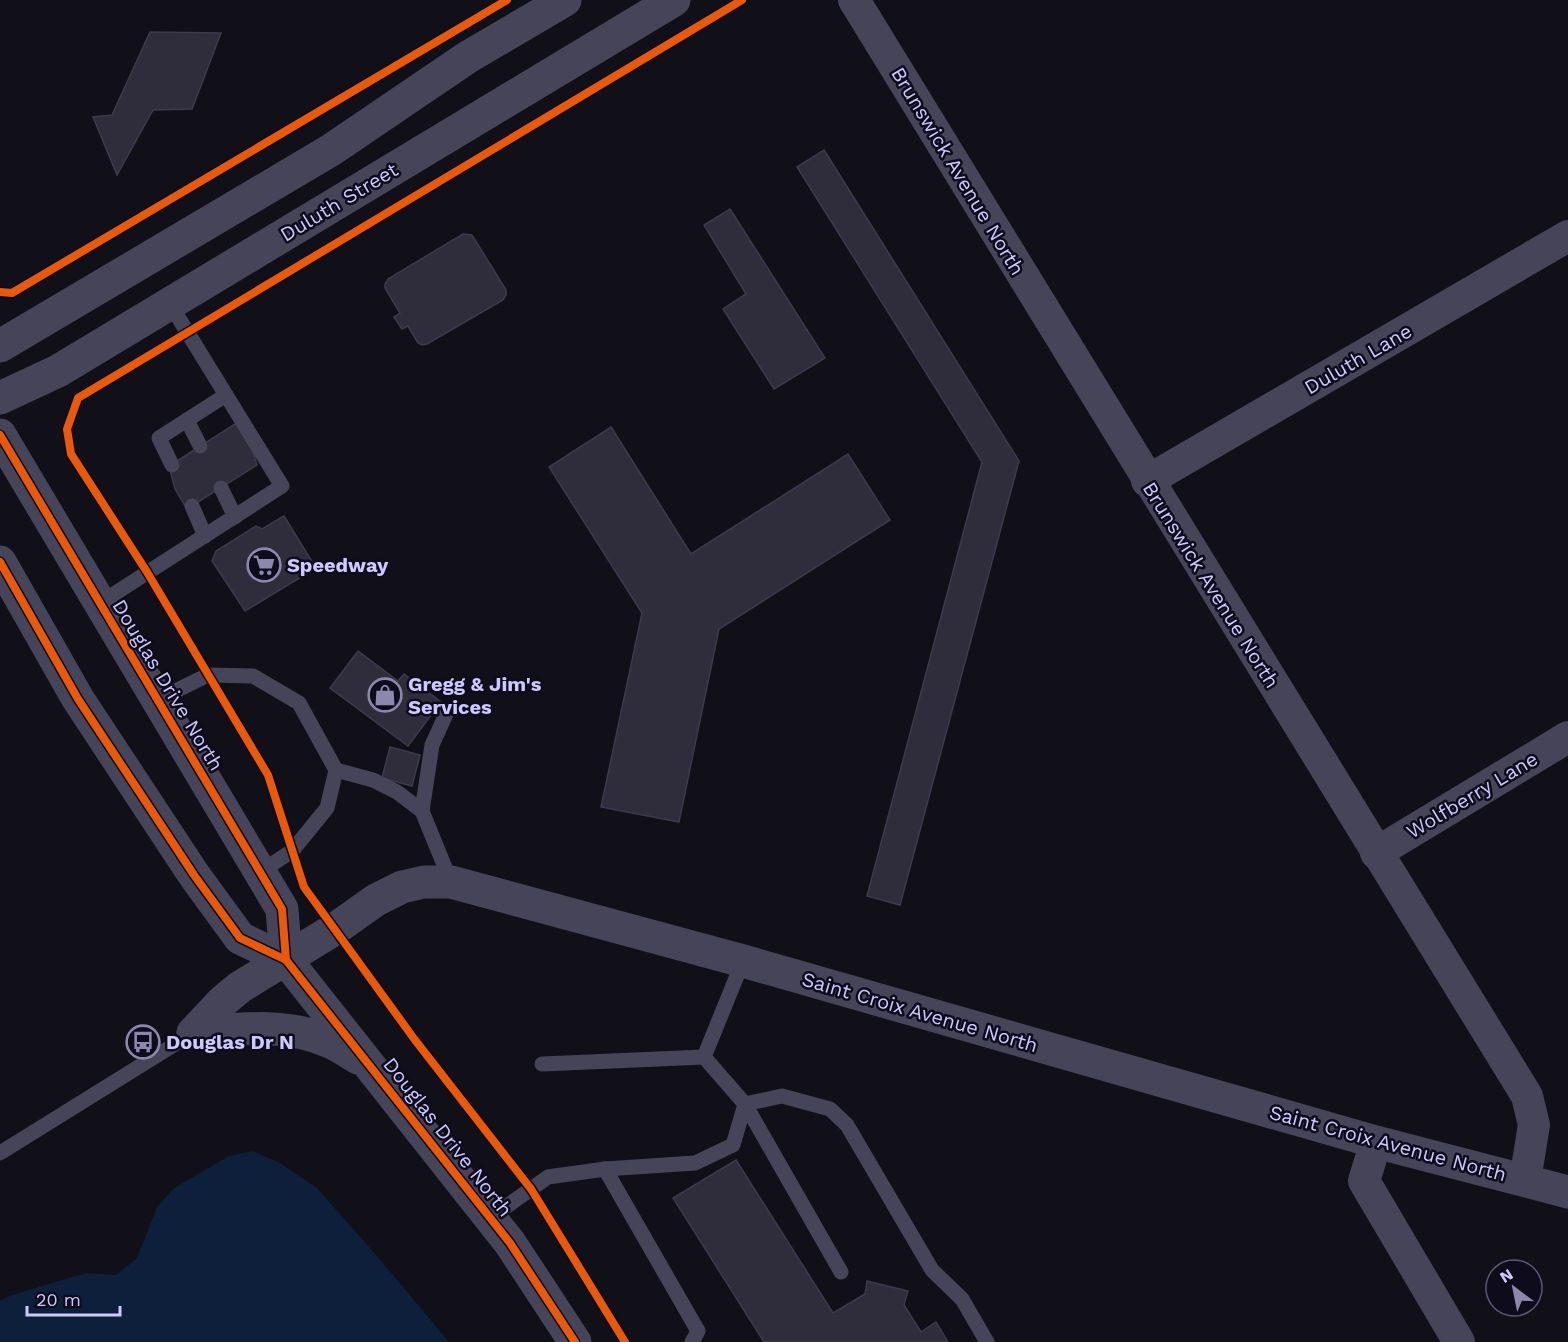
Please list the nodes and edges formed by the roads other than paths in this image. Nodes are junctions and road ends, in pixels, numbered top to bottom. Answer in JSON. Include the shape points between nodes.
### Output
{"nodes":[{"id":1,"x":565,"y":0,"type":"edge"},
{"id":2,"x":674,"y":0,"type":"edge"},
{"id":3,"x":854,"y":0,"type":"edge"},
{"id":4,"x":1568,"y":236,"type":"edge"},
{"id":5,"x":170,"y":304,"type":"junction"},
{"id":6,"x":0,"y":346,"type":"edge"},
{"id":7,"x":226,"y":395,"type":"junction"},
{"id":8,"x":0,"y":398,"type":"edge"},
{"id":9,"x":187,"y":420,"type":"junction"},
{"id":10,"x":0,"y":435,"type":"edge"},
{"id":11,"x":200,"y":446,"type":"dead end"},
{"id":12,"x":172,"y":465,"type":"dead end"},
{"id":13,"x":1148,"y":481,"type":"junction"},
{"id":14,"x":221,"y":488,"type":"dead end"},
{"id":15,"x":192,"y":506,"type":"dead end"},
{"id":16,"x":235,"y":517,"type":"junction"},
{"id":17,"x":205,"y":536,"type":"junction"},
{"id":18,"x":0,"y":562,"type":"edge"},
{"id":19,"x":100,"y":603,"type":"junction"},
{"id":20,"x":157,"y":700,"type":"junction"},
{"id":21,"x":448,"y":710,"type":"dead end"},
{"id":22,"x":1568,"y":737,"type":"edge"},
{"id":23,"x":336,"y":770,"type":"junction"},
{"id":24,"x":422,"y":811,"type":"junction"},
{"id":25,"x":1376,"y":853,"type":"junction"},
{"id":26,"x":260,"y":872,"type":"junction"},
{"id":27,"x":451,"y":882,"type":"junction"},
{"id":28,"x":286,"y":960,"type":"junction"},
{"id":29,"x":743,"y":961,"type":"junction"},
{"id":30,"x":193,"y":1034,"type":"junction"},
{"id":31,"x":704,"y":1057,"type":"junction"},
{"id":32,"x":542,"y":1064,"type":"dead end"},
{"id":33,"x":370,"y":1065,"type":"junction"},
{"id":34,"x":745,"y":1104,"type":"junction"},
{"id":35,"x":1376,"y":1142,"type":"junction"},
{"id":36,"x":0,"y":1153,"type":"edge"},
{"id":37,"x":605,"y":1168,"type":"junction"},
{"id":38,"x":1525,"y":1180,"type":"junction"},
{"id":39,"x":1568,"y":1192,"type":"edge"},
{"id":40,"x":490,"y":1218,"type":"junction"},
{"id":41,"x":841,"y":1272,"type":"dead end"},
{"id":42,"x":695,"y":1336,"type":"edge"},
{"id":43,"x":575,"y":1342,"type":"edge"},
{"id":44,"x":987,"y":1342,"type":"edge"},
{"id":45,"x":1459,"y":1342,"type":"edge"}],
"edges":[{"from":1,"to":6,"type":"street","via":[[468,57],[331,150]]},
{"from":2,"to":5,"type":"street","name":"Duluth Street"},
{"from":3,"to":13,"type":"street","name":"Brunswick Avenue North"},
{"from":4,"to":13,"type":"street","name":"Duluth Lane"},
{"from":5,"to":7,"type":"lane"},
{"from":5,"to":8,"type":"street","name":"Duluth Street","via":[[58,371]]},
{"from":7,"to":9,"type":"lane"},
{"from":7,"to":16,"type":"lane","via":[[282,486]]},
{"from":9,"to":11,"type":"lane"},
{"from":9,"to":12,"type":"lane","via":[[159,438]]},
{"from":10,"to":19,"type":"street","name":"Douglas Drive North"},
{"from":13,"to":25,"type":"street","name":"Brunswick Avenue North"},
{"from":14,"to":16,"type":"lane"},
{"from":15,"to":17,"type":"lane"},
{"from":16,"to":17,"type":"lane"},
{"from":17,"to":19,"type":"lane"},
{"from":18,"to":28,"type":"street","name":"Douglas Drive North","via":[[78,699],[194,875],[240,938]]},
{"from":19,"to":20,"type":"street","name":"Douglas Drive North"},
{"from":20,"to":23,"type":"lane","via":[[208,675],[254,676],[299,703]]},
{"from":20,"to":26,"type":"street","name":"Douglas Drive North"},
{"from":21,"to":24,"type":"lane","via":[[432,746]]},
{"from":22,"to":25,"type":"street","name":"Wolfberry Lane"},
{"from":23,"to":24,"type":"lane","via":[[381,784]]},
{"from":23,"to":26,"type":"lane","via":[[327,808],[292,851]]},
{"from":24,"to":27,"type":"lane"},
{"from":25,"to":38,"type":"street","name":"Brunswick Avenue North","via":[[1527,1096],[1534,1125]]},
{"from":26,"to":28,"type":"street","name":"Douglas Drive North","via":[[282,909]]},
{"from":27,"to":28,"type":"street","name":"Saint Croix Avenue North","via":[[402,887]]},
{"from":27,"to":29,"type":"street","name":"Saint Croix Avenue North"},
{"from":28,"to":30,"type":"street","name":"Saint Croix Avenue North","via":[[240,987]]},
{"from":28,"to":33,"type":"street","name":"Douglas Drive North"},
{"from":29,"to":31,"type":"lane"},
{"from":29,"to":35,"type":"street","name":"Saint Croix Avenue North"},
{"from":30,"to":33,"type":"street","via":[[260,1028],[291,1030],[330,1042]]},
{"from":30,"to":36,"type":"lane"},
{"from":31,"to":32,"type":"lane"},
{"from":31,"to":34,"type":"lane"},
{"from":33,"to":40,"type":"street","name":"Douglas Drive North"},
{"from":34,"to":37,"type":"lane","via":[[733,1145],[696,1163]]},
{"from":34,"to":41,"type":"lane"},
{"from":34,"to":44,"type":"lane","via":[[782,1096],[830,1109],[847,1125],[932,1270],[962,1299]]},
{"from":35,"to":38,"type":"street","name":"Saint Croix Avenue North"},
{"from":35,"to":45,"type":"street","via":[[1364,1181]]},
{"from":37,"to":40,"type":"lane","via":[[548,1177]]},
{"from":37,"to":42,"type":"lane"},
{"from":38,"to":39,"type":"street","name":"Saint Croix Avenue North"},
{"from":40,"to":43,"type":"street","name":"Douglas Drive North"}]}
